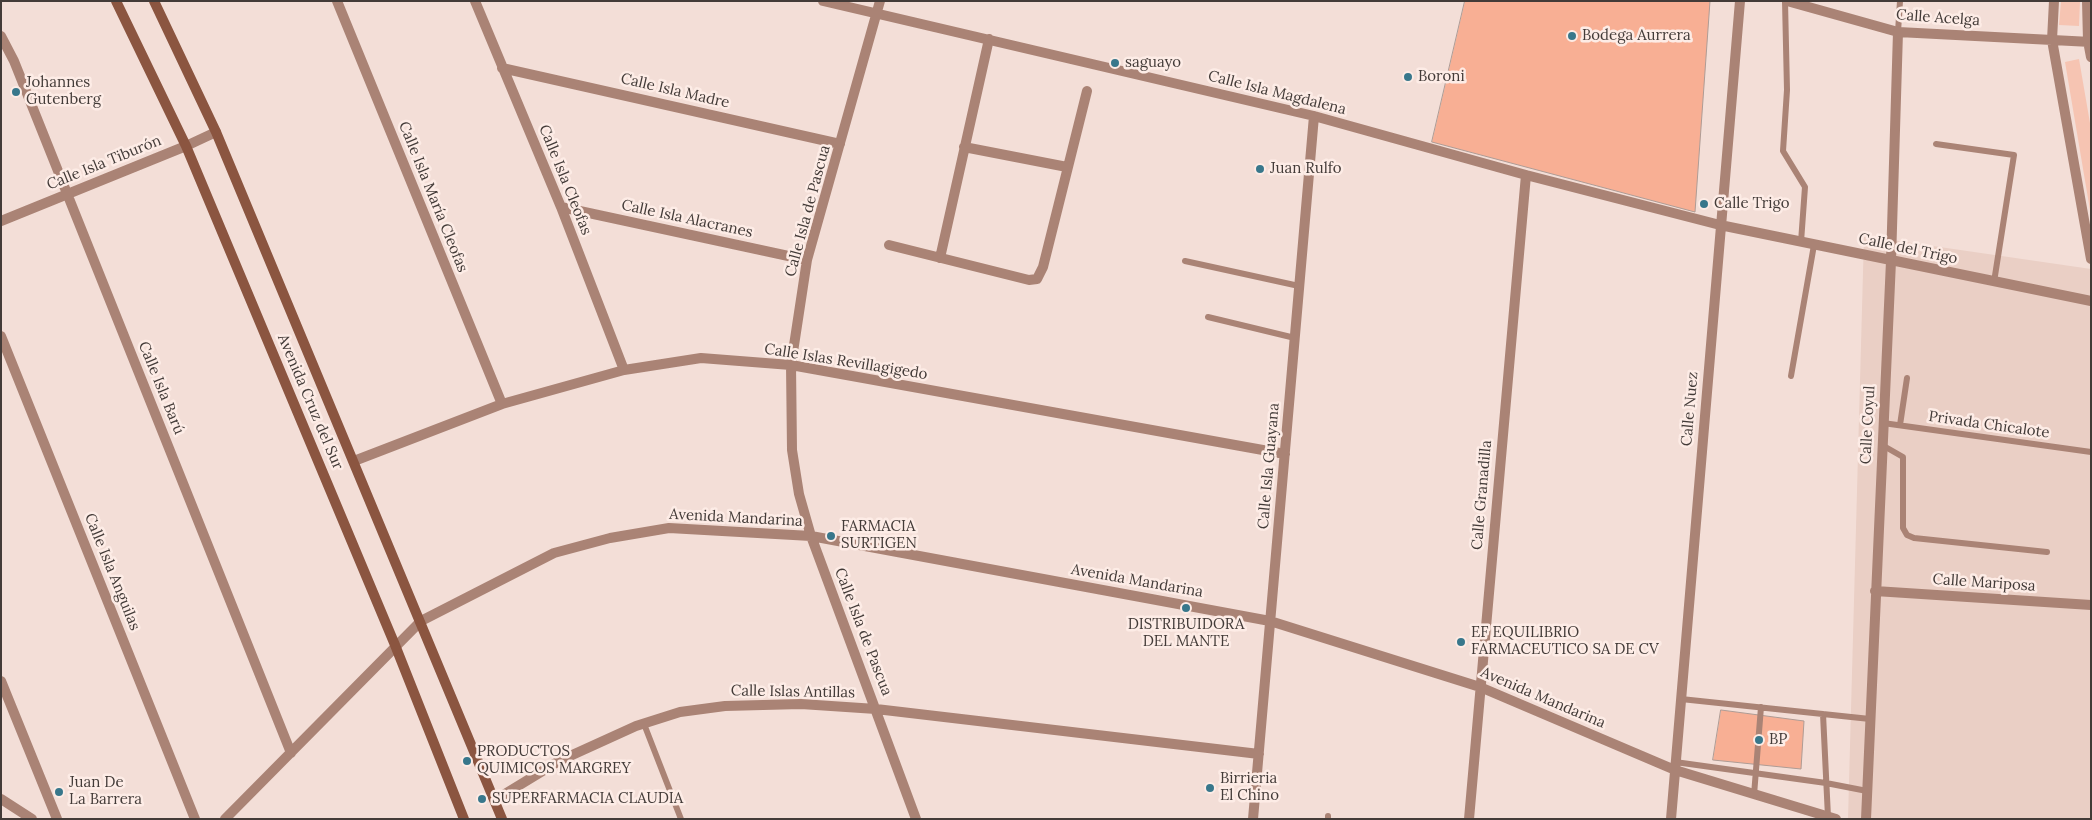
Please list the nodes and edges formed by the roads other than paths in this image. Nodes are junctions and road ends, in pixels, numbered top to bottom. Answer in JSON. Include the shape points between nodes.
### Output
{"nodes":[{"id":1,"x":116,"y":1,"type":"edge"},
{"id":2,"x":154,"y":1,"type":"edge"},
{"id":3,"x":337,"y":1,"type":"edge"},
{"id":4,"x":475,"y":1,"type":"edge"},
{"id":5,"x":823,"y":1,"type":"edge"},
{"id":6,"x":880,"y":1,"type":"edge"},
{"id":7,"x":1740,"y":1,"type":"edge"},
{"id":8,"x":1786,"y":1,"type":"edge"},
{"id":9,"x":1900,"y":1,"type":"edge"},
{"id":10,"x":2054,"y":1,"type":"edge"},
{"id":11,"x":2087,"y":1,"type":"edge"},
{"id":12,"x":876,"y":13,"type":"junction"},
{"id":13,"x":1898,"y":32,"type":"junction"},
{"id":14,"x":1,"y":36,"type":"edge"},
{"id":15,"x":989,"y":39,"type":"junction"},
{"id":16,"x":2052,"y":40,"type":"junction"},
{"id":17,"x":2089,"y":42,"type":"edge"},
{"id":18,"x":2091,"y":57,"type":"edge"},
{"id":19,"x":502,"y":68,"type":"junction"},
{"id":20,"x":1087,"y":91,"type":"dead end"},
{"id":21,"x":1314,"y":116,"type":"junction"},
{"id":22,"x":216,"y":132,"type":"junction"},
{"id":23,"x":840,"y":144,"type":"junction"},
{"id":24,"x":1936,"y":144,"type":"dead end"},
{"id":25,"x":186,"y":146,"type":"junction"},
{"id":26,"x":964,"y":147,"type":"junction"},
{"id":27,"x":1067,"y":167,"type":"junction"},
{"id":28,"x":1526,"y":175,"type":"junction"},
{"id":29,"x":68,"y":194,"type":"junction"},
{"id":30,"x":561,"y":207,"type":"junction"},
{"id":31,"x":1,"y":221,"type":"edge"},
{"id":32,"x":1720,"y":225,"type":"junction"},
{"id":33,"x":1801,"y":242,"type":"junction"},
{"id":34,"x":889,"y":245,"type":"dead end"},
{"id":35,"x":1814,"y":245,"type":"junction"},
{"id":36,"x":940,"y":258,"type":"junction"},
{"id":37,"x":2091,"y":258,"type":"edge"},
{"id":38,"x":807,"y":260,"type":"junction"},
{"id":39,"x":1185,"y":261,"type":"dead end"},
{"id":40,"x":1890,"y":261,"type":"junction"},
{"id":41,"x":1994,"y":282,"type":"junction"},
{"id":42,"x":1300,"y":286,"type":"junction"},
{"id":43,"x":2091,"y":301,"type":"edge"},
{"id":44,"x":1208,"y":317,"type":"dead end"},
{"id":45,"x":1,"y":336,"type":"edge"},
{"id":46,"x":1295,"y":338,"type":"junction"},
{"id":47,"x":792,"y":366,"type":"junction"},
{"id":48,"x":624,"y":370,"type":"junction"},
{"id":49,"x":1791,"y":376,"type":"dead end"},
{"id":50,"x":1907,"y":378,"type":"dead end"},
{"id":51,"x":502,"y":404,"type":"junction"},
{"id":52,"x":1883,"y":423,"type":"junction"},
{"id":53,"x":1900,"y":426,"type":"junction"},
{"id":54,"x":1882,"y":445,"type":"junction"},
{"id":55,"x":2091,"y":452,"type":"edge"},
{"id":56,"x":1285,"y":454,"type":"junction"},
{"id":57,"x":354,"y":462,"type":"junction"},
{"id":58,"x":811,"y":536,"type":"junction"},
{"id":59,"x":2047,"y":552,"type":"dead end"},
{"id":60,"x":1876,"y":591,"type":"junction"},
{"id":61,"x":2091,"y":605,"type":"edge"},
{"id":62,"x":421,"y":621,"type":"junction"},
{"id":63,"x":1270,"y":621,"type":"junction"},
{"id":64,"x":395,"y":645,"type":"junction"},
{"id":65,"x":1,"y":682,"type":"edge"},
{"id":66,"x":1480,"y":687,"type":"junction"},
{"id":67,"x":1681,"y":698,"type":"junction"},
{"id":68,"x":1761,"y":707,"type":"junction"},
{"id":69,"x":876,"y":708,"type":"junction"},
{"id":70,"x":1823,"y":714,"type":"junction"},
{"id":71,"x":1870,"y":719,"type":"junction"},
{"id":72,"x":644,"y":724,"type":"junction"},
{"id":73,"x":291,"y":753,"type":"junction"},
{"id":74,"x":1259,"y":754,"type":"junction"},
{"id":75,"x":1675,"y":766,"type":"junction"},
{"id":76,"x":1754,"y":773,"type":"junction"},
{"id":77,"x":1826,"y":783,"type":"junction"},
{"id":78,"x":1867,"y":791,"type":"junction"},
{"id":79,"x":1754,"y":795,"type":"junction"},
{"id":80,"x":1,"y":799,"type":"edge"},
{"id":81,"x":495,"y":800,"type":"junction"},
{"id":82,"x":1832,"y":818,"type":"edge"},
{"id":83,"x":32,"y":819,"type":"edge"},
{"id":84,"x":57,"y":819,"type":"edge"},
{"id":85,"x":195,"y":819,"type":"edge"},
{"id":86,"x":225,"y":819,"type":"edge"},
{"id":87,"x":464,"y":819,"type":"edge"},
{"id":88,"x":502,"y":819,"type":"edge"},
{"id":89,"x":681,"y":819,"type":"edge"},
{"id":90,"x":916,"y":819,"type":"edge"},
{"id":91,"x":1253,"y":819,"type":"edge"},
{"id":92,"x":1470,"y":819,"type":"edge"},
{"id":93,"x":1671,"y":819,"type":"edge"},
{"id":94,"x":1866,"y":819,"type":"edge"}],
"edges":[{"from":1,"to":25,"type":"main road","name":"Avenida Cruz del Sur"},
{"from":2,"to":22,"type":"main road","name":"Avenida Cruz del Sur"},
{"from":3,"to":51,"type":"street","name":"Calle Isla María Cleofas"},
{"from":4,"to":19,"type":"street","name":"Calle Isla Cleofas"},
{"from":5,"to":12,"type":"street","name":"Calle Isla Magdalena"},
{"from":6,"to":12,"type":"street","name":"Calle Isla de Pascua"},
{"from":7,"to":32,"type":"street","name":"Calle Nuez"},
{"from":8,"to":13,"type":"street","name":"Calle Acelga"},
{"from":8,"to":33,"type":"lane","via":[[1783,151],[1805,187]]},
{"from":9,"to":13,"type":"lane"},
{"from":10,"to":16,"type":"street"},
{"from":11,"to":17,"type":"street"},
{"from":12,"to":15,"type":"street","name":"Calle Isla Magdalena"},
{"from":12,"to":23,"type":"street","name":"Calle Isla de Pascua"},
{"from":13,"to":16,"type":"street","name":"Calle Acelga"},
{"from":13,"to":40,"type":"street","name":"Calle Coyul"},
{"from":14,"to":29,"type":"street","name":"Calle Isla Barú"},
{"from":15,"to":21,"type":"street","name":"Calle Isla Magdalena"},
{"from":15,"to":26,"type":"street"},
{"from":16,"to":17,"type":"street","name":"Calle Acelga"},
{"from":16,"to":37,"type":"street"},
{"from":17,"to":18,"type":"street"},
{"from":19,"to":23,"type":"street","name":"Calle Isla Madre"},
{"from":19,"to":30,"type":"street","name":"Calle Isla Cleofas"},
{"from":20,"to":27,"type":"street"},
{"from":21,"to":28,"type":"street","name":"Calle Isla Magdalena"},
{"from":21,"to":42,"type":"street","name":"Calle Isla Guayana"},
{"from":22,"to":25,"type":"street","name":"Calle Isla Tiburón"},
{"from":22,"to":57,"type":"main road","name":"Avenida Cruz del Sur"},
{"from":23,"to":38,"type":"street","name":"Calle Isla de Pascua"},
{"from":24,"to":41,"type":"lane","via":[[2014,155]]},
{"from":25,"to":29,"type":"street","name":"Calle Isla Tiburón"},
{"from":25,"to":64,"type":"main road","name":"Avenida Cruz del Sur"},
{"from":26,"to":27,"type":"street"},
{"from":26,"to":36,"type":"street"},
{"from":27,"to":36,"type":"street","via":[[1043,267],[1037,278],[1029,280]]},
{"from":28,"to":32,"type":"street","name":"Calle Isla Magdalena"},
{"from":28,"to":66,"type":"street","name":"Calle Granadilla"},
{"from":29,"to":31,"type":"street","name":"Calle Isla Tiburón"},
{"from":29,"to":73,"type":"street","name":"Calle Isla Barú"},
{"from":30,"to":38,"type":"street","name":"Calle Isla Alacranes"},
{"from":30,"to":48,"type":"street","name":"Calle Isla Cleofas"},
{"from":32,"to":33,"type":"street","name":"Calle del Trigo"},
{"from":32,"to":67,"type":"street","name":"Calle Nuez"},
{"from":33,"to":35,"type":"street","name":"Calle del Trigo"},
{"from":34,"to":36,"type":"street"},
{"from":35,"to":40,"type":"street","name":"Calle del Trigo"},
{"from":35,"to":49,"type":"lane"},
{"from":38,"to":47,"type":"street","name":"Calle Isla de Pascua"},
{"from":39,"to":42,"type":"lane"},
{"from":40,"to":41,"type":"street","name":"Calle del Trigo"},
{"from":40,"to":52,"type":"street","name":"Calle Coyul"},
{"from":41,"to":43,"type":"street","name":"Calle del Trigo"},
{"from":42,"to":46,"type":"street","name":"Calle Isla Guayana"},
{"from":44,"to":46,"type":"lane"},
{"from":45,"to":85,"type":"street","name":"Calle Isla Anguilas"},
{"from":46,"to":56,"type":"street","name":"Calle Isla Guayana"},
{"from":47,"to":48,"type":"street","name":"Calle Islas Revillagigedo","via":[[701,358]]},
{"from":47,"to":56,"type":"street","name":"Calle Islas Revillagigedo"},
{"from":47,"to":58,"type":"street","name":"Calle Isla de Pascua","via":[[792,450],[799,494]]},
{"from":48,"to":51,"type":"street","name":"Calle Islas Revillagigedo"},
{"from":50,"to":53,"type":"lane"},
{"from":51,"to":57,"type":"street","name":"Calle Islas Revillagigedo"},
{"from":52,"to":53,"type":"lane","name":"Privada Chicalote"},
{"from":52,"to":54,"type":"street","name":"Calle Coyul"},
{"from":53,"to":55,"type":"lane","name":"Privada Chicalote"},
{"from":54,"to":59,"type":"lane","via":[[1903,457],[1903,528],[1907,535]]},
{"from":54,"to":60,"type":"street","name":"Calle Coyul"},
{"from":56,"to":63,"type":"street","name":"Calle Isla Guayana"},
{"from":57,"to":62,"type":"main road","name":"Avenida Cruz del Sur"},
{"from":58,"to":62,"type":"street","name":"Avenida Mandarina","via":[[669,528],[610,538],[554,553]]},
{"from":58,"to":63,"type":"street","name":"Avenida Mandarina"},
{"from":58,"to":69,"type":"street","name":"Calle Isla de Pascua"},
{"from":60,"to":61,"type":"street","name":"Calle Mariposa"},
{"from":60,"to":71,"type":"street","name":"Calle Coyul"},
{"from":62,"to":64,"type":"street","name":"Avenida Mandarina"},
{"from":62,"to":81,"type":"main road","name":"Avenida Cruz del Sur"},
{"from":63,"to":66,"type":"street","name":"Avenida Mandarina"},
{"from":63,"to":74,"type":"street","name":"Calle Isla Guayana"},
{"from":64,"to":73,"type":"street","name":"Avenida Mandarina"},
{"from":64,"to":87,"type":"main road","name":"Avenida Cruz del Sur"},
{"from":65,"to":84,"type":"street"},
{"from":66,"to":75,"type":"street","name":"Avenida Mandarina"},
{"from":66,"to":92,"type":"street","name":"Calle Granadilla"},
{"from":67,"to":68,"type":"lane"},
{"from":67,"to":75,"type":"street","name":"Calle Nuez"},
{"from":68,"to":70,"type":"lane"},
{"from":68,"to":76,"type":"lane"},
{"from":69,"to":72,"type":"street","name":"Calle Islas Antillas","via":[[801,704],[725,706],[680,712]]},
{"from":69,"to":74,"type":"street","name":"Calle Islas Antillas"},
{"from":69,"to":90,"type":"street","name":"Calle Isla de Pascua"},
{"from":70,"to":71,"type":"lane"},
{"from":70,"to":77,"type":"lane"},
{"from":71,"to":78,"type":"street","name":"Calle Coyul"},
{"from":72,"to":81,"type":"street","name":"Calle Islas Antillas","via":[[559,762]]},
{"from":72,"to":89,"type":"lane"},
{"from":73,"to":86,"type":"street","name":"Avenida Mandarina"},
{"from":74,"to":91,"type":"street","name":"Calle Isla Guayana"},
{"from":75,"to":76,"type":"lane"},
{"from":75,"to":79,"type":"street","name":"Avenida Mandarina"},
{"from":75,"to":93,"type":"street","name":"Calle Nuez"},
{"from":76,"to":77,"type":"lane"},
{"from":76,"to":79,"type":"lane"},
{"from":77,"to":78,"type":"lane"},
{"from":77,"to":82,"type":"lane"},
{"from":78,"to":94,"type":"street","name":"Calle Coyul"},
{"from":79,"to":82,"type":"street","name":"Avenida Mandarina"},
{"from":80,"to":83,"type":"street"},
{"from":81,"to":88,"type":"main road","name":"Avenida Cruz del Sur"}]}
